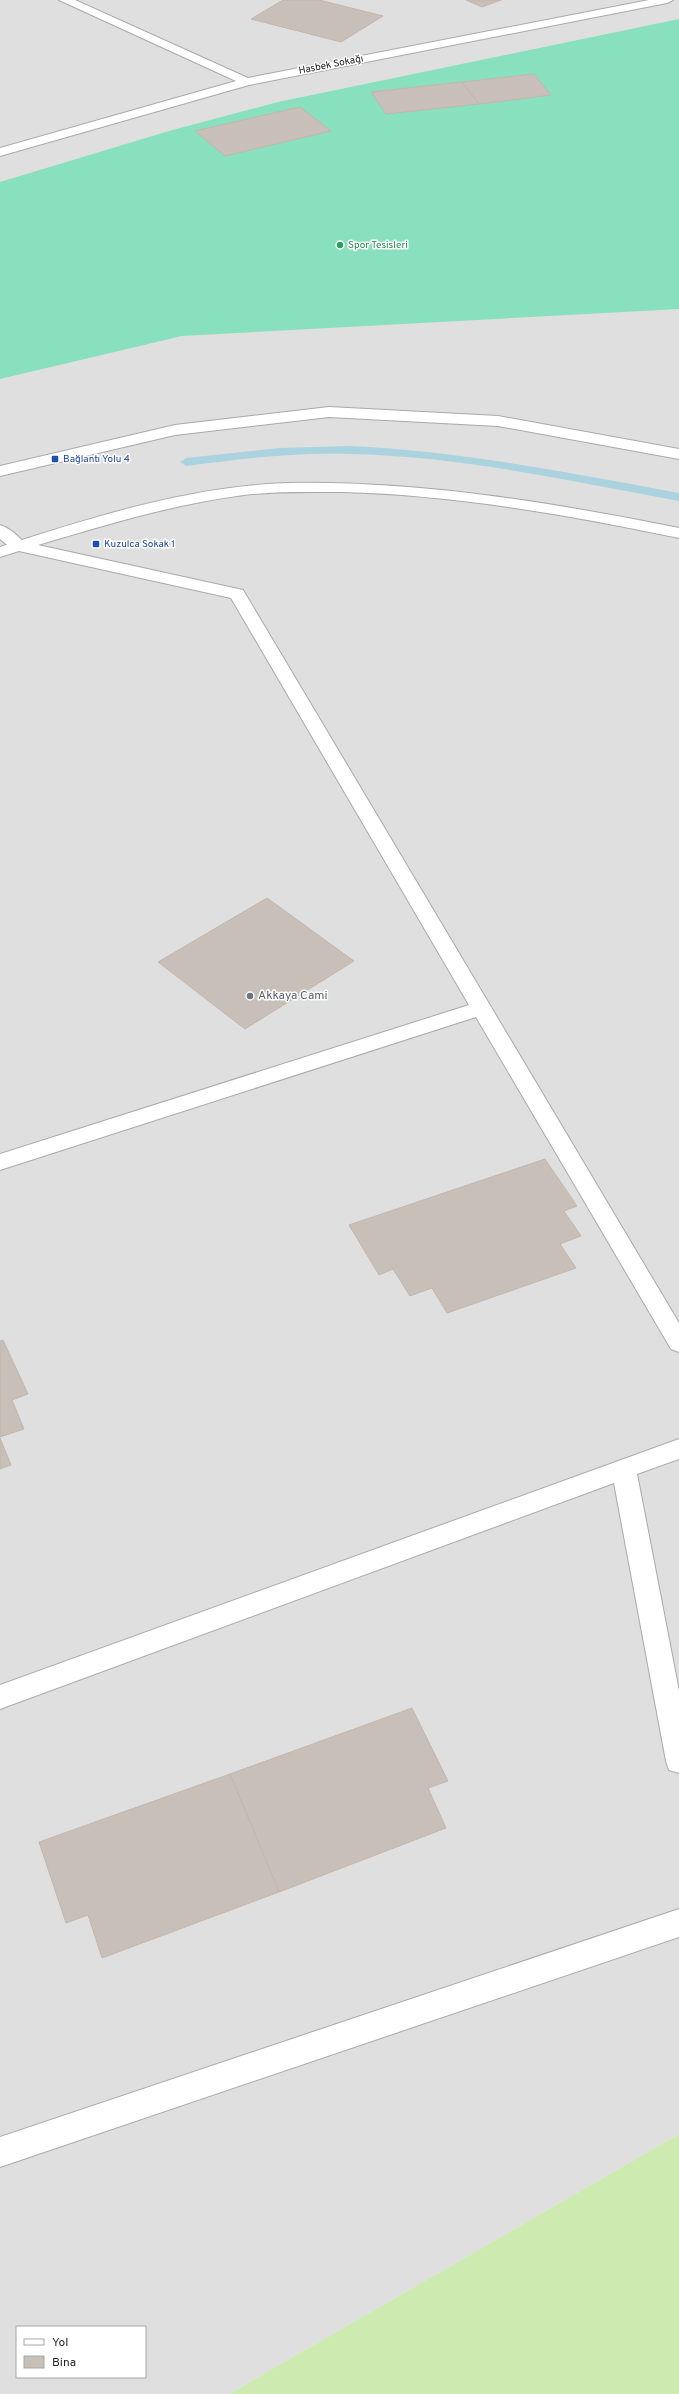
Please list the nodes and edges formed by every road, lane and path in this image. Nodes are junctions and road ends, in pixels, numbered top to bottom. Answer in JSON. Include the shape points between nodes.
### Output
{"nodes":[{"id":1,"x":65,"y":0,"type":"edge"},
{"id":2,"x":602,"y":0,"type":"edge"},
{"id":3,"x":667,"y":0,"type":"edge"},
{"id":4,"x":625,"y":8,"type":"junction"},
{"id":5,"x":247,"y":82,"type":"junction"},
{"id":6,"x":0,"y":152,"type":"edge"},
{"id":7,"x":679,"y":454,"type":"edge"},
{"id":8,"x":0,"y":471,"type":"edge"},
{"id":9,"x":0,"y":530,"type":"edge"},
{"id":10,"x":679,"y":533,"type":"edge"},
{"id":11,"x":9,"y":549,"type":"edge"},
{"id":12,"x":481,"y":1008,"type":"junction"},
{"id":13,"x":0,"y":1162,"type":"edge"},
{"id":14,"x":679,"y":1343,"type":"edge"},
{"id":15,"x":679,"y":1449,"type":"edge"},
{"id":16,"x":624,"y":1469,"type":"junction"},
{"id":17,"x":0,"y":1697,"type":"edge"},
{"id":18,"x":679,"y":1761,"type":"edge"},
{"id":19,"x":679,"y":1923,"type":"edge"},
{"id":20,"x":0,"y":2152,"type":"edge"}],
"edges":[{"from":1,"to":5,"type":"street"},
{"from":2,"to":4,"type":"street"},
{"from":3,"to":4,"type":"street","name":"Hasbek Sokağı"},
{"from":4,"to":5,"type":"street","name":"Hasbek Sokağı"},
{"from":5,"to":6,"type":"street","name":"Hasbek Sokağı"},
{"from":7,"to":8,"type":"street","via":[[498,421],[329,412],[175,430]]},
{"from":9,"to":11,"type":"street"},
{"from":10,"to":11,"type":"street","via":[[544,508],[455,495],[388,489],[303,487],[247,490],[176,502]]},
{"from":11,"to":12,"type":"street","via":[[237,594]]},
{"from":12,"to":13,"type":"street"},
{"from":12,"to":14,"type":"street"},
{"from":15,"to":16,"type":"street"},
{"from":16,"to":17,"type":"street"},
{"from":16,"to":18,"type":"street"},
{"from":19,"to":20,"type":"street"}]}
